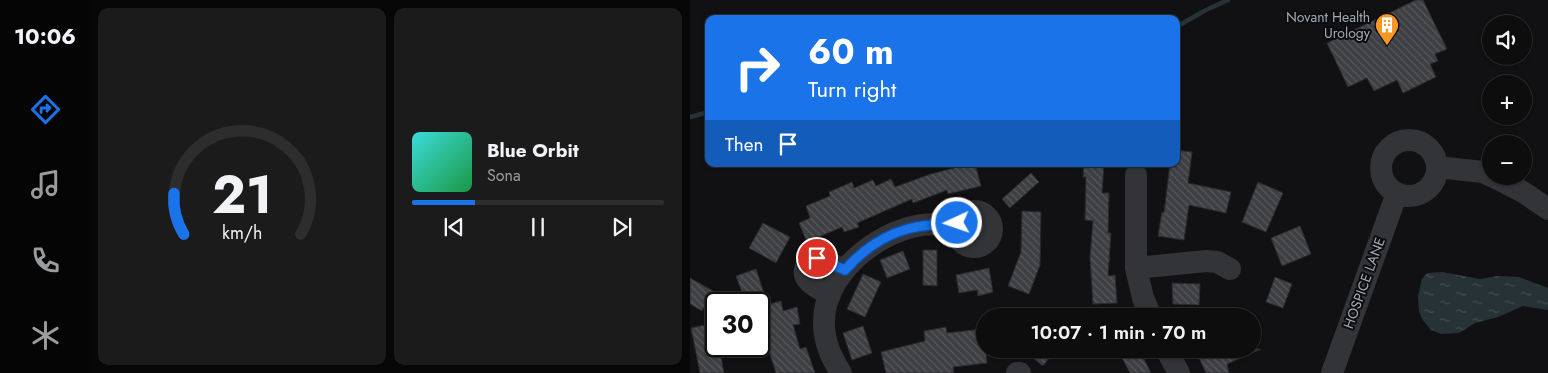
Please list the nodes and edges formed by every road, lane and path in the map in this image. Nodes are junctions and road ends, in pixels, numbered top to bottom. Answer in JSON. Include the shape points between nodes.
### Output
{"nodes":[{"id":1,"x":1437,"y":167,"type":"junction"},
{"id":2,"x":1482,"y":172,"type":"edge"},
{"id":3,"x":1136,"y":175,"type":"dead end"},
{"id":4,"x":1509,"y":185,"type":"edge"},
{"id":5,"x":1397,"y":193,"type":"junction"},
{"id":6,"x":1548,"y":209,"type":"edge"},
{"id":7,"x":957,"y":226,"type":"dead end"},
{"id":8,"x":1136,"y":268,"type":"junction"},
{"id":9,"x":1230,"y":269,"type":"dead end"},
{"id":10,"x":845,"y":270,"type":"junction"},
{"id":11,"x":830,"y":295,"type":"junction"},
{"id":12,"x":1147,"y":308,"type":"edge"},
{"id":13,"x":1171,"y":358,"type":"edge"},
{"id":14,"x":841,"y":373,"type":"edge"},
{"id":15,"x":1179,"y":373,"type":"edge"},
{"id":16,"x":1332,"y":373,"type":"edge"}],
"edges":[{"from":1,"to":2,"type":"street"},
{"from":1,"to":5,"type":"street","via":[[1431,184],[1424,191],[1415,195]]},
{"from":1,"to":5,"type":"street","via":[[1431,151],[1420,142],[1403,140],[1394,144],[1386,153],[1382,171],[1388,185]]},
{"from":3,"to":8,"type":"street"},
{"from":4,"to":6,"type":"street"},
{"from":5,"to":16,"type":"street","name":"HOSPICE LANE"},
{"from":7,"to":10,"type":"street","via":[[923,224],[899,232],[868,248]]},
{"from":8,"to":9,"type":"street","via":[[1206,261],[1217,262]]},
{"from":8,"to":12,"type":"street"},
{"from":10,"to":11,"type":"street"},
{"from":10,"to":11,"type":"street","via":[[817,258],[806,265],[806,278]]},
{"from":11,"to":14,"type":"street","via":[[824,322],[826,340]]},
{"from":13,"to":15,"type":"street"}]}
